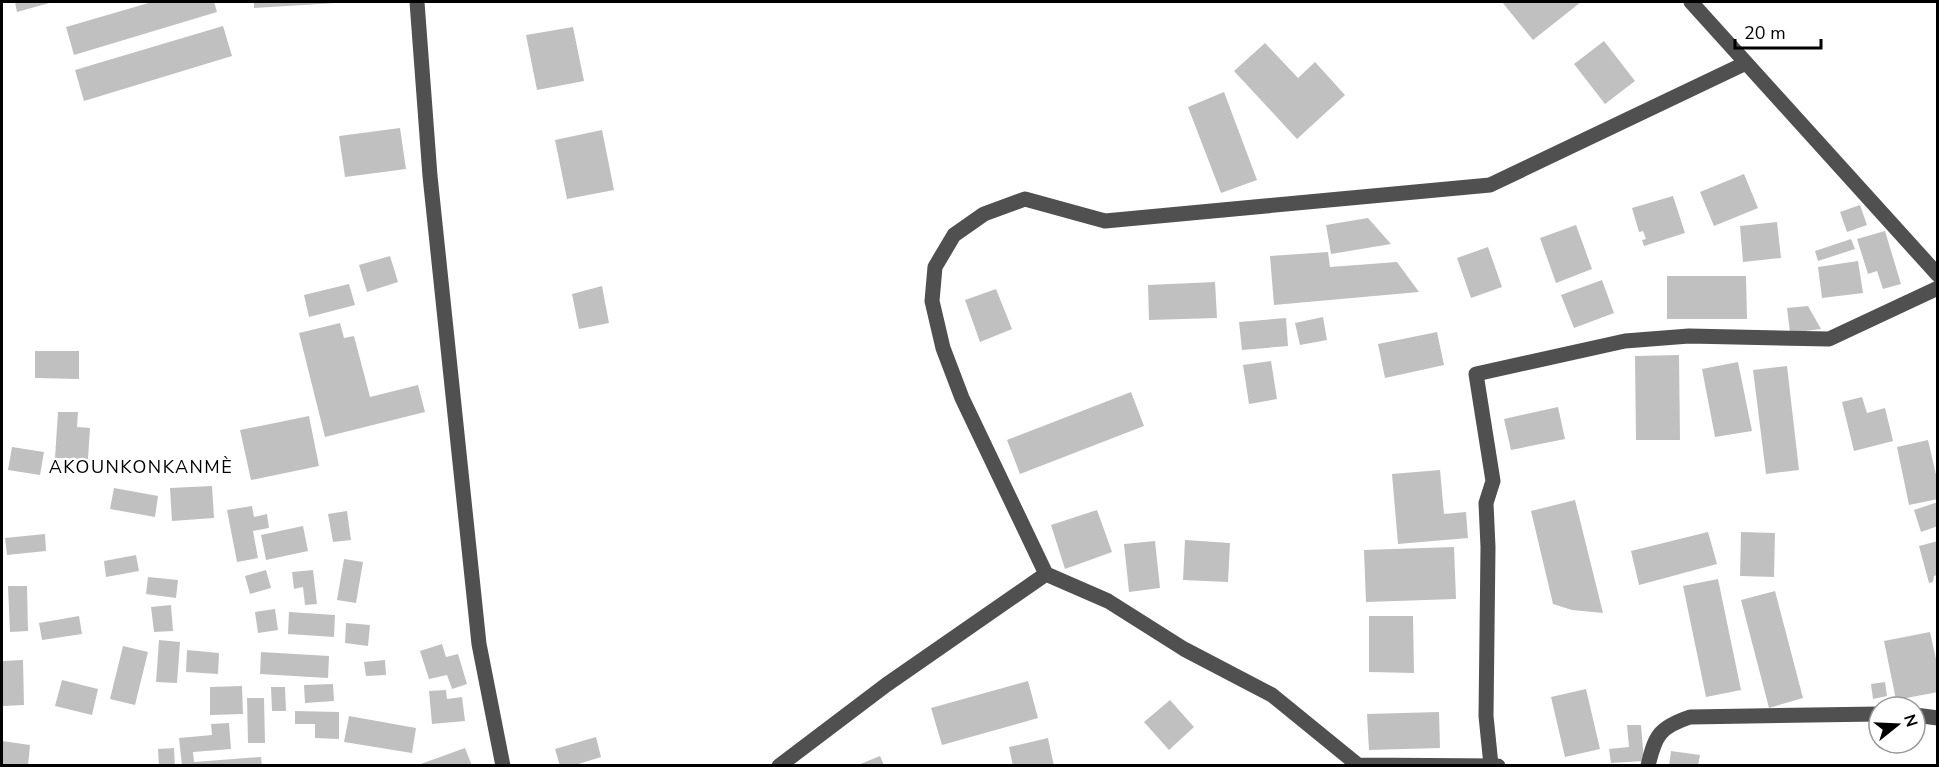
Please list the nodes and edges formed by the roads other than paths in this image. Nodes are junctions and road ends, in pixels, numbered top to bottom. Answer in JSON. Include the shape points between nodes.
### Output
{"nodes":[{"id":1,"x":417,"y":2,"type":"edge"},
{"id":2,"x":1691,"y":2,"type":"edge"},
{"id":3,"x":1746,"y":63,"type":"junction"},
{"id":4,"x":1938,"y":275,"type":"edge"},
{"id":5,"x":1938,"y":288,"type":"edge"},
{"id":6,"x":1046,"y":574,"type":"junction"},
{"id":7,"x":1867,"y":714,"type":"edge"},
{"id":8,"x":503,"y":765,"type":"edge"},
{"id":9,"x":779,"y":765,"type":"edge"},
{"id":10,"x":1495,"y":765,"type":"edge"},
{"id":11,"x":1648,"y":765,"type":"edge"}],
"edges":[{"from":1,"to":8,"type":"street","via":[[430,176],[478,632]]},
{"from":2,"to":3,"type":"street"},
{"from":3,"to":4,"type":"street"},
{"from":3,"to":6,"type":"street","via":[[1490,184],[1105,221],[1025,199],[984,214],[954,235],[935,267],[932,301],[943,348],[962,399]]},
{"from":5,"to":10,"type":"street","via":[[1829,339],[1689,336],[1625,340],[1476,374],[1493,481],[1486,503],[1486,716]]},
{"from":6,"to":9,"type":"street"},
{"from":6,"to":10,"type":"street","via":[[1108,602],[1184,649],[1272,695],[1358,765]]},
{"from":7,"to":11,"type":"street","via":[[1690,717],[1670,723],[1654,740]]}]}
